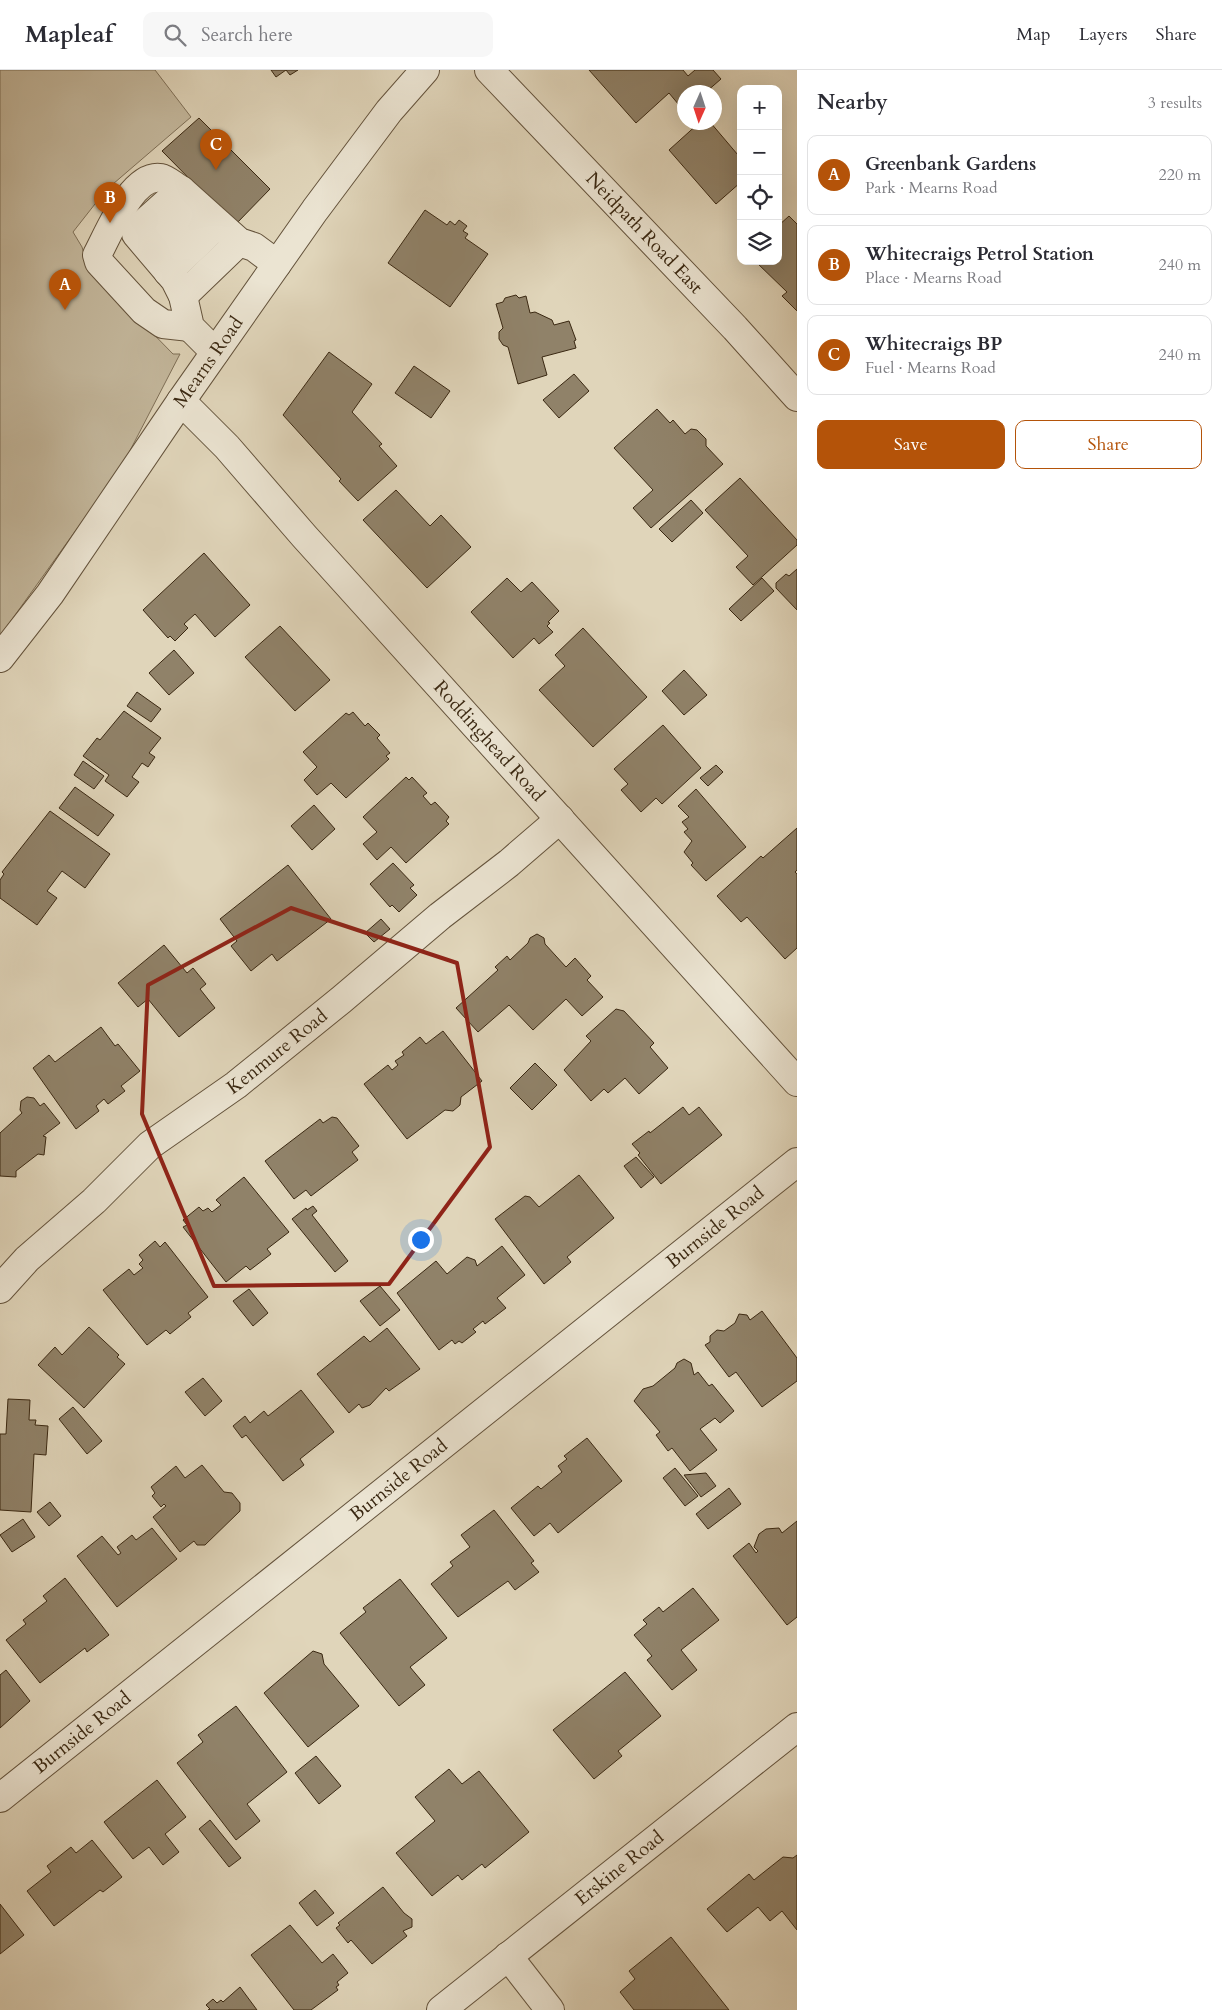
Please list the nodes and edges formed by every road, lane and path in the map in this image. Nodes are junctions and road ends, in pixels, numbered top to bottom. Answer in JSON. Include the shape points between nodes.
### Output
{"nodes":[{"id":1,"x":426,"y":70,"type":"edge"},
{"id":2,"x":489,"y":70,"type":"edge"},
{"id":3,"x":199,"y":207,"type":"junction"},
{"id":4,"x":239,"y":242,"type":"junction"},
{"id":5,"x":277,"y":264,"type":"junction"},
{"id":6,"x":168,"y":272,"type":"junction"},
{"id":7,"x":183,"y":296,"type":"junction"},
{"id":8,"x":190,"y":327,"type":"junction"},
{"id":9,"x":215,"y":352,"type":"junction"},
{"id":10,"x":797,"y":397,"type":"edge"},
{"id":11,"x":181,"y":401,"type":"junction"},
{"id":12,"x":0,"y":658,"type":"edge"},
{"id":13,"x":560,"y":818,"type":"junction"},
{"id":14,"x":797,"y":1082,"type":"edge"},
{"id":15,"x":797,"y":1162,"type":"edge"},
{"id":16,"x":0,"y":1289,"type":"edge"},
{"id":17,"x":797,"y":1727,"type":"edge"},
{"id":18,"x":0,"y":1798,"type":"edge"},
{"id":19,"x":508,"y":1956,"type":"junction"},
{"id":20,"x":441,"y":2010,"type":"edge"},
{"id":21,"x":550,"y":2010,"type":"edge"}],
"edges":[{"from":1,"to":5,"type":"street","name":"Mearns Road","via":[[389,111]]},
{"from":2,"to":10,"type":"street","name":"Neidpath Road East"},
{"from":3,"to":4,"type":"street"},
{"from":3,"to":6,"type":"street"},
{"from":3,"to":6,"type":"street","via":[[143,224],[136,234]]},
{"from":3,"to":8,"type":"street","via":[[161,178],[150,180],[133,191],[97,255],[99,262],[144,311],[163,324]]},
{"from":4,"to":5,"type":"street","via":[[254,247]]},
{"from":4,"to":7,"type":"street"},
{"from":5,"to":9,"type":"street","name":"Mearns Road"},
{"from":6,"to":7,"type":"street"},
{"from":7,"to":8,"type":"street"},
{"from":8,"to":9,"type":"street"},
{"from":9,"to":11,"type":"street","name":"Mearns Road"},
{"from":11,"to":12,"type":"street","name":"Mearns Road","via":[[50,594]]},
{"from":11,"to":13,"type":"street","name":"Roddinghead Road","via":[[227,447]]},
{"from":13,"to":14,"type":"street","name":"Roddinghead Road"},
{"from":13,"to":16,"type":"street","name":"Kenmure Road","via":[[236,1086],[150,1144],[94,1201],[27,1259]]},
{"from":15,"to":18,"type":"street","name":"Burnside Road"},
{"from":17,"to":19,"type":"street","name":"Erskine Road"},
{"from":19,"to":20,"type":"street","name":"Erskine Road"},
{"from":19,"to":21,"type":"street"}]}
